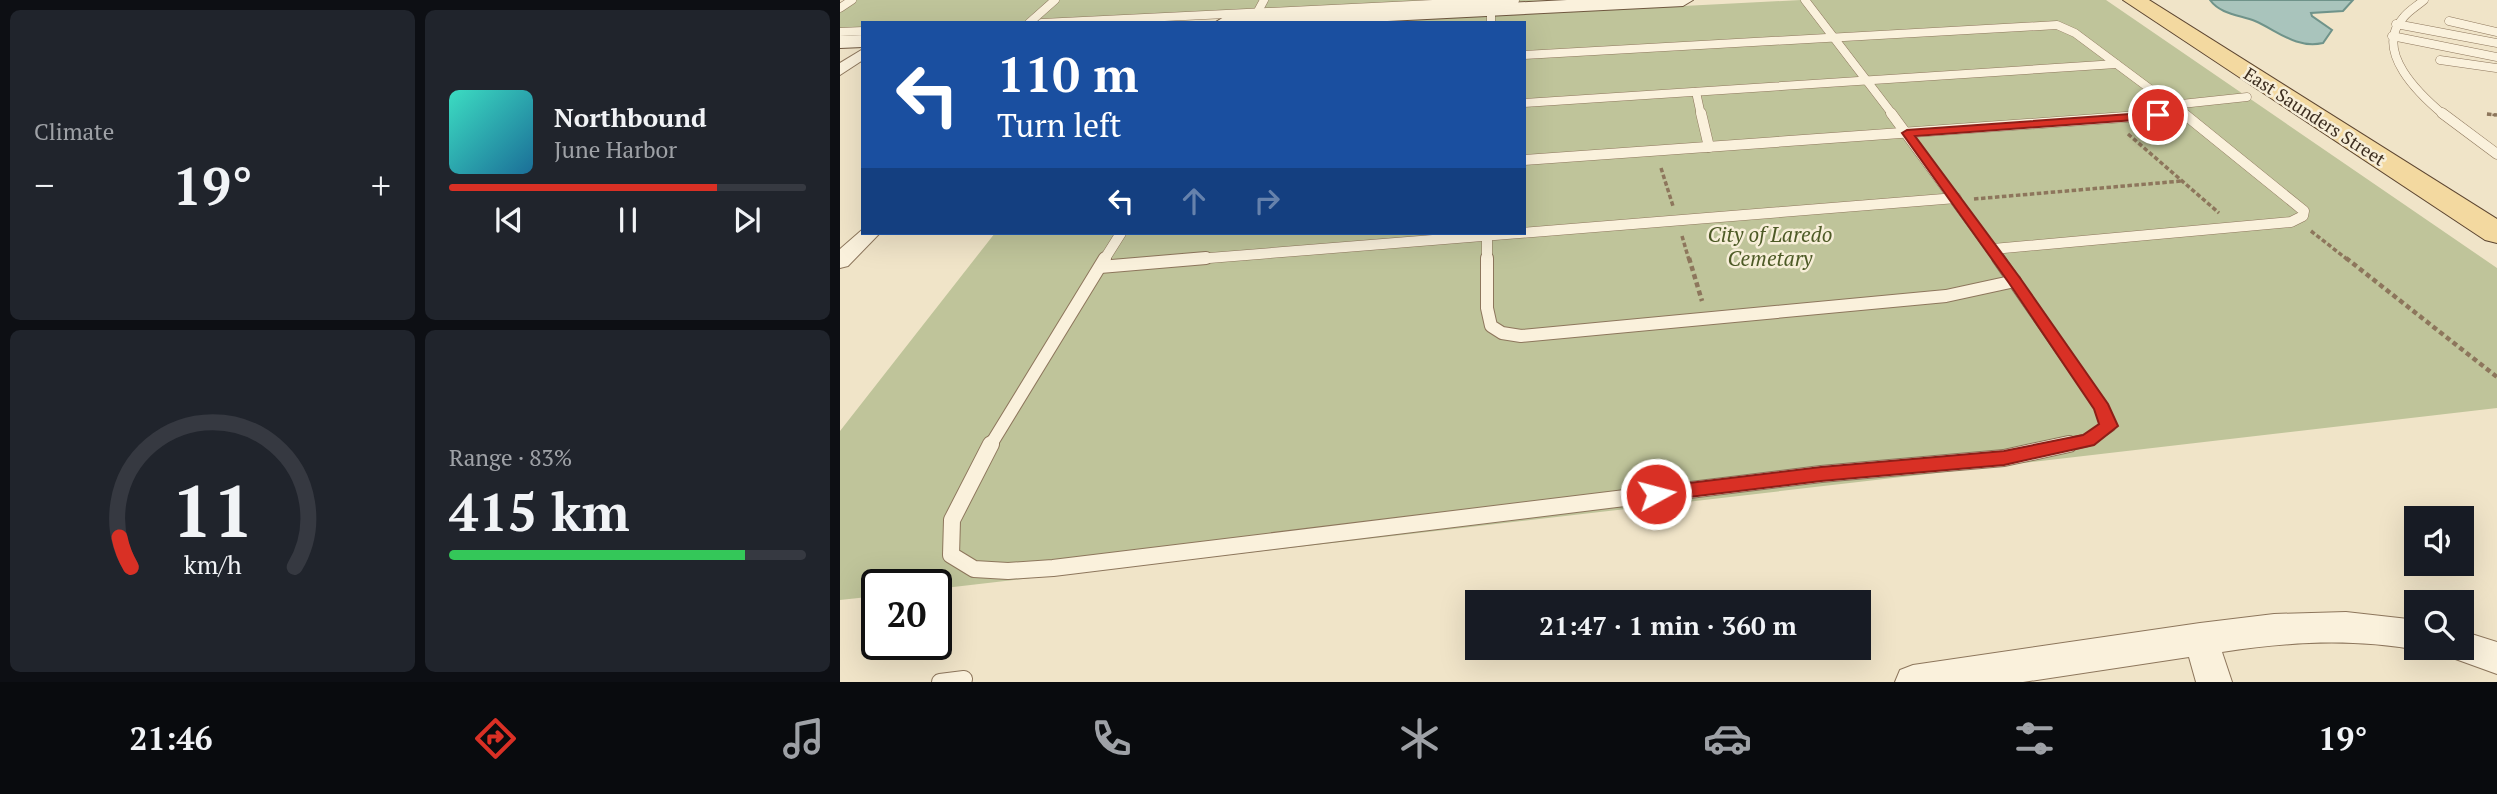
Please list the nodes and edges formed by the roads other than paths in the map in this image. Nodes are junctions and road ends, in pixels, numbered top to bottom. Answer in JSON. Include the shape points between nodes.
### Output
{"nodes":[{"id":1,"x":852,"y":0,"type":"edge"},
{"id":2,"x":1055,"y":0,"type":"edge"},
{"id":3,"x":1264,"y":0,"type":"edge"},
{"id":4,"x":1515,"y":0,"type":"edge"},
{"id":5,"x":1683,"y":0,"type":"edge"},
{"id":6,"x":1805,"y":0,"type":"edge"},
{"id":7,"x":2134,"y":0,"type":"edge"},
{"id":8,"x":2424,"y":0,"type":"edge"},
{"id":9,"x":840,"y":8,"type":"edge"},
{"id":10,"x":1491,"y":8,"type":"edge"},
{"id":11,"x":1250,"y":19,"type":"edge"},
{"id":12,"x":1031,"y":21,"type":"edge"},
{"id":13,"x":1146,"y":21,"type":"edge"},
{"id":14,"x":2449,"y":21,"type":"dead end"},
{"id":15,"x":2396,"y":24,"type":"junction"},
{"id":16,"x":861,"y":31,"type":"edge"},
{"id":17,"x":840,"y":32,"type":"edge"},
{"id":18,"x":2497,"y":32,"type":"edge"},
{"id":19,"x":2392,"y":36,"type":"junction"},
{"id":20,"x":1834,"y":37,"type":"junction"},
{"id":21,"x":861,"y":41,"type":"edge"},
{"id":22,"x":840,"y":42,"type":"edge"},
{"id":23,"x":2497,"y":43,"type":"edge"},
{"id":24,"x":861,"y":54,"type":"edge"},
{"id":25,"x":1526,"y":55,"type":"edge"},
{"id":26,"x":2497,"y":57,"type":"edge"},
{"id":27,"x":2440,"y":60,"type":"dead end"},
{"id":28,"x":2116,"y":64,"type":"junction"},
{"id":29,"x":2496,"y":68,"type":"edge"},
{"id":30,"x":840,"y":70,"type":"edge"},
{"id":31,"x":1867,"y":80,"type":"junction"},
{"id":32,"x":1696,"y":92,"type":"junction"},
{"id":33,"x":2247,"y":97,"type":"dead end"},
{"id":34,"x":1526,"y":103,"type":"edge"},
{"id":35,"x":2172,"y":105,"type":"junction"},
{"id":36,"x":2182,"y":113,"type":"junction"},
{"id":37,"x":1907,"y":133,"type":"junction"},
{"id":38,"x":1709,"y":147,"type":"junction"},
{"id":39,"x":2497,"y":154,"type":"edge"},
{"id":40,"x":1526,"y":160,"type":"edge"},
{"id":41,"x":1956,"y":198,"type":"junction"},
{"id":42,"x":1526,"y":231,"type":"edge"},
{"id":43,"x":2497,"y":233,"type":"edge"},
{"id":44,"x":868,"y":235,"type":"edge"},
{"id":45,"x":1120,"y":235,"type":"edge"},
{"id":46,"x":1475,"y":235,"type":"edge"},
{"id":47,"x":1487,"y":235,"type":"edge"},
{"id":48,"x":1993,"y":249,"type":"junction"},
{"id":49,"x":840,"y":261,"type":"edge"},
{"id":50,"x":1100,"y":267,"type":"junction"},
{"id":51,"x":2015,"y":281,"type":"junction"},
{"id":52,"x":2404,"y":632,"type":"edge"},
{"id":53,"x":2200,"y":638,"type":"junction"},
{"id":54,"x":2474,"y":650,"type":"edge"},
{"id":55,"x":2497,"y":658,"type":"edge"},
{"id":56,"x":940,"y":682,"type":"edge"},
{"id":57,"x":962,"y":682,"type":"edge"},
{"id":58,"x":1913,"y":682,"type":"edge"},
{"id":59,"x":2214,"y":682,"type":"edge"}],
"edges":[{"from":1,"to":9,"type":"lane"},
{"from":2,"to":12,"type":"lane"},
{"from":3,"to":11,"type":"lane"},
{"from":4,"to":10,"type":"lane"},
{"from":5,"to":10,"type":"main road"},
{"from":6,"to":20,"type":"lane"},
{"from":7,"to":43,"type":"main road","name":"East Saunders Street"},
{"from":8,"to":15,"type":"lane"},
{"from":10,"to":11,"type":"main road"},
{"from":11,"to":13,"type":"lane"},
{"from":14,"to":18,"type":"lane"},
{"from":15,"to":19,"type":"lane"},
{"from":15,"to":23,"type":"lane"},
{"from":16,"to":17,"type":"lane"},
{"from":19,"to":26,"type":"lane"},
{"from":19,"to":39,"type":"lane","via":[[2398,64],[2422,96]]},
{"from":20,"to":25,"type":"lane"},
{"from":20,"to":28,"type":"lane","via":[[2057,25]]},
{"from":20,"to":31,"type":"lane"},
{"from":21,"to":22,"type":"main road"},
{"from":24,"to":30,"type":"street"},
{"from":27,"to":29,"type":"lane"},
{"from":28,"to":31,"type":"lane"},
{"from":28,"to":35,"type":"lane"},
{"from":31,"to":32,"type":"lane"},
{"from":31,"to":37,"type":"lane"},
{"from":32,"to":34,"type":"lane"},
{"from":32,"to":38,"type":"lane"},
{"from":33,"to":35,"type":"lane"},
{"from":35,"to":36,"type":"lane"},
{"from":36,"to":37,"type":"lane"},
{"from":36,"to":48,"type":"lane","via":[[2296,202],[2303,216],[2291,222]]},
{"from":37,"to":38,"type":"lane"},
{"from":37,"to":41,"type":"lane"},
{"from":38,"to":40,"type":"lane"},
{"from":41,"to":42,"type":"lane"},
{"from":41,"to":48,"type":"lane"},
{"from":44,"to":49,"type":"street"},
{"from":45,"to":50,"type":"lane"},
{"from":46,"to":50,"type":"lane"},
{"from":47,"to":51,"type":"lane","via":[[1491,326],[1521,336],[1920,299]]},
{"from":48,"to":51,"type":"lane"},
{"from":50,"to":51,"type":"lane","via":[[981,461],[952,520],[951,555],[974,569],[1053,568],[1821,474],[2004,458],[2088,440],[2109,426],[2102,408]]},
{"from":52,"to":53,"type":"street","via":[[2326,625]]},
{"from":53,"to":58,"type":"street"},
{"from":53,"to":59,"type":"street"},
{"from":54,"to":55,"type":"street"},
{"from":56,"to":57,"type":"lane","via":[[964,679]]}]}
